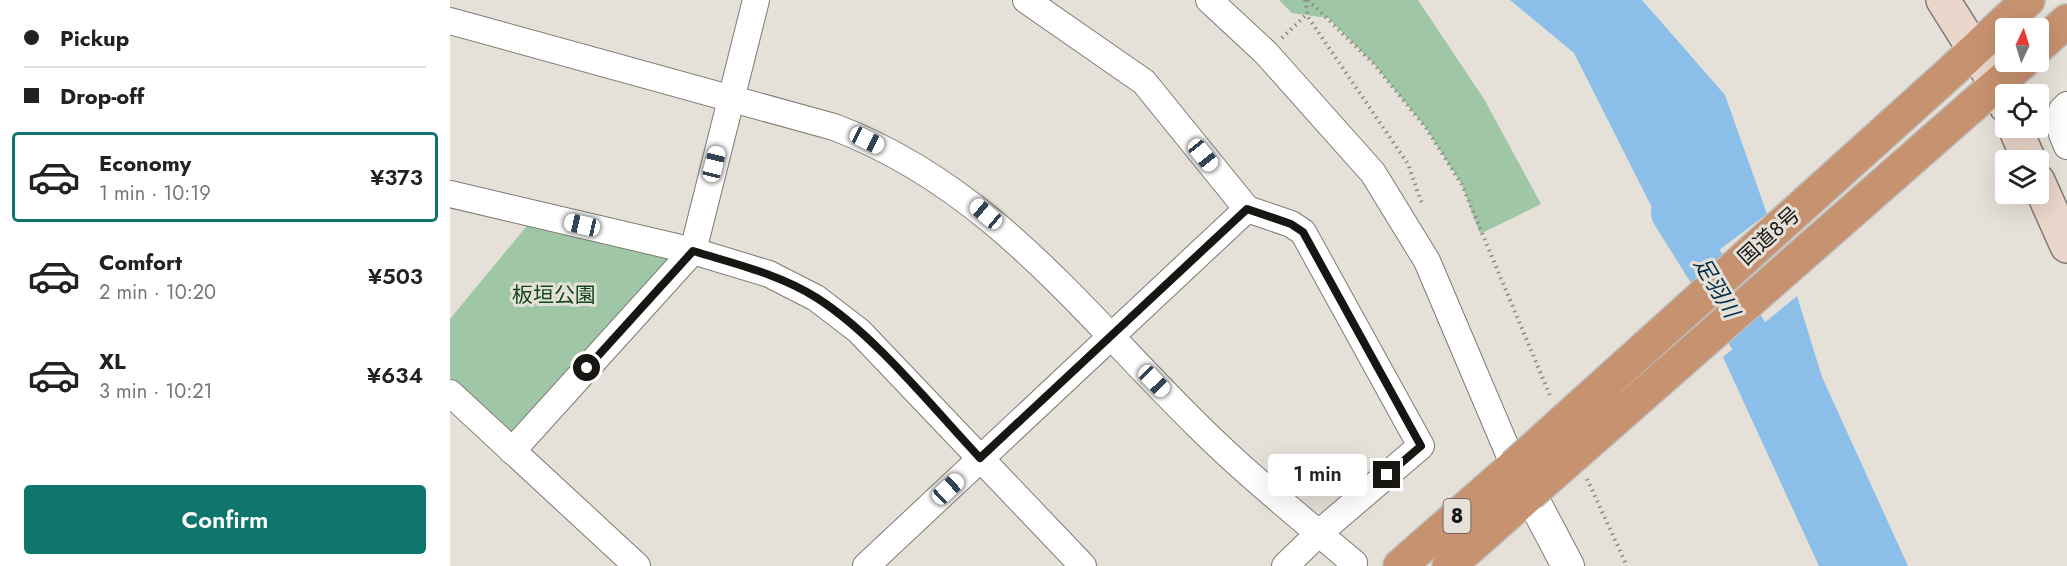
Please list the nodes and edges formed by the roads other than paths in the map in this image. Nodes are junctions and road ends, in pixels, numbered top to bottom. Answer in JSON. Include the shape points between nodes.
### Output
{"nodes":[{"id":1,"x":756,"y":0,"type":"edge"},
{"id":2,"x":1026,"y":0,"type":"edge"},
{"id":3,"x":1209,"y":0,"type":"edge"},
{"id":4,"x":1943,"y":0,"type":"edge"},
{"id":5,"x":2028,"y":0,"type":"edge"},
{"id":6,"x":450,"y":21,"type":"edge"},
{"id":7,"x":2067,"y":21,"type":"edge"},
{"id":8,"x":2049,"y":37,"type":"edge"},
{"id":9,"x":1964,"y":61,"type":"junction"},
{"id":10,"x":1995,"y":90,"type":"edge"},
{"id":11,"x":1995,"y":98,"type":"edge"},
{"id":12,"x":730,"y":99,"type":"junction"},
{"id":13,"x":2067,"y":105,"type":"edge"},
{"id":14,"x":2067,"y":146,"type":"edge"},
{"id":15,"x":450,"y":194,"type":"edge"},
{"id":16,"x":2048,"y":204,"type":"edge"},
{"id":17,"x":1247,"y":209,"type":"junction"},
{"id":18,"x":2067,"y":246,"type":"edge"},
{"id":19,"x":693,"y":251,"type":"junction"},
{"id":20,"x":1110,"y":337,"type":"junction"},
{"id":21,"x":450,"y":393,"type":"edge"},
{"id":22,"x":512,"y":451,"type":"junction"},
{"id":23,"x":980,"y":458,"type":"junction"},
{"id":24,"x":1514,"y":466,"type":"junction"},
{"id":25,"x":1530,"y":494,"type":"junction"},
{"id":26,"x":1319,"y":533,"type":"junction"},
{"id":27,"x":1354,"y":563,"type":"dead end"},
{"id":28,"x":638,"y":566,"type":"edge"},
{"id":29,"x":867,"y":566,"type":"edge"},
{"id":30,"x":1083,"y":566,"type":"edge"},
{"id":31,"x":1285,"y":566,"type":"edge"},
{"id":32,"x":1400,"y":566,"type":"edge"},
{"id":33,"x":1449,"y":566,"type":"edge"},
{"id":34,"x":1568,"y":566,"type":"edge"}],
"edges":[{"from":1,"to":12,"type":"street"},
{"from":2,"to":17,"type":"street","via":[[1144,82]]},
{"from":3,"to":24,"type":"street","via":[[1266,53],[1373,173],[1427,261]]},
{"from":4,"to":9,"type":"main road"},
{"from":5,"to":9,"type":"highway","name":"国道8号"},
{"from":6,"to":12,"type":"street"},
{"from":7,"to":8,"type":"highway"},
{"from":9,"to":10,"type":"main road"},
{"from":9,"to":24,"type":"highway","name":"国道8号","number":"8","bridge":true},
{"from":11,"to":25,"type":"highway","name":"国道8号","number":"8","bridge":true,"via":[[1972,106]]},
{"from":12,"to":19,"type":"street"},
{"from":12,"to":20,"type":"street","via":[[845,131],[933,176],[1012,236]]},
{"from":13,"to":14,"type":"street","via":[[2062,110],[2062,134]]},
{"from":15,"to":19,"type":"street"},
{"from":16,"to":18,"type":"main road"},
{"from":17,"to":20,"type":"street"},
{"from":17,"to":26,"type":"street","via":[[1303,232],[1421,446]]},
{"from":19,"to":22,"type":"street"},
{"from":19,"to":23,"type":"street","via":[[769,274],[816,298],[859,331]]},
{"from":20,"to":23,"type":"street"},
{"from":20,"to":26,"type":"street","via":[[1198,426]]},
{"from":21,"to":22,"type":"street"},
{"from":22,"to":28,"type":"street"},
{"from":23,"to":29,"type":"street"},
{"from":23,"to":30,"type":"street"},
{"from":24,"to":32,"type":"highway","name":"国道8号","number":"8"},
{"from":25,"to":33,"type":"highway","name":"国道8号","number":"8"},
{"from":25,"to":34,"type":"street"},
{"from":26,"to":27,"type":"street"},
{"from":26,"to":31,"type":"street"}]}
